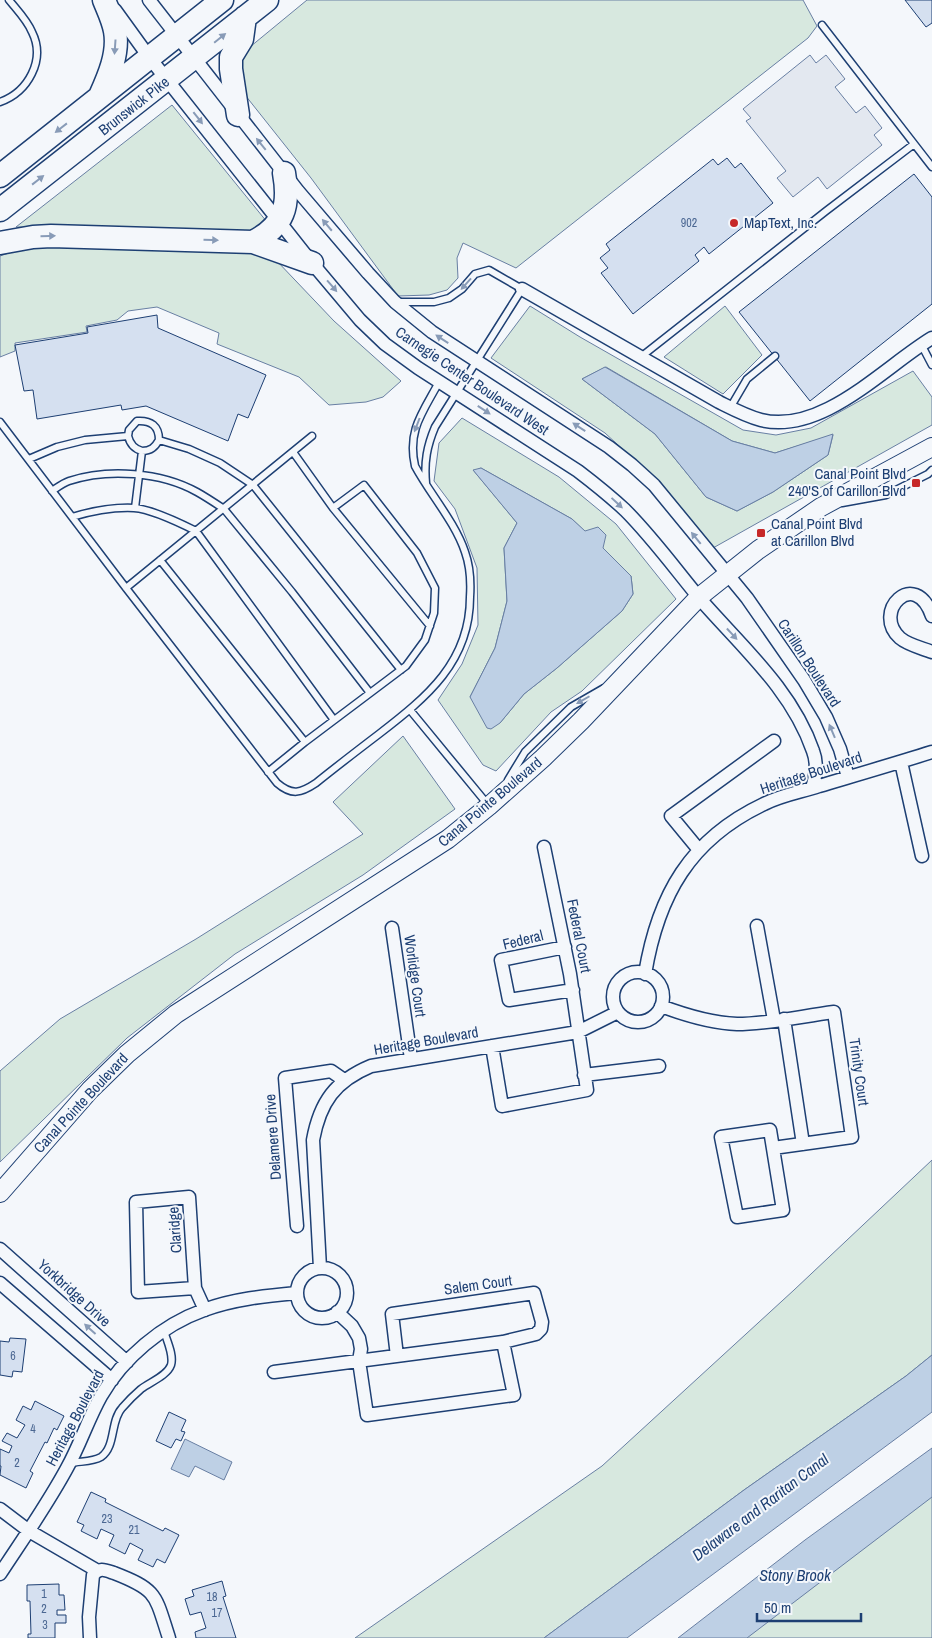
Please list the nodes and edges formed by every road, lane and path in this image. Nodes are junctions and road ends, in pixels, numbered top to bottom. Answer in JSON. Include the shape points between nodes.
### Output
{"nodes":[{"id":1,"x":9,"y":0,"type":"edge"},
{"id":2,"x":106,"y":0,"type":"edge"},
{"id":3,"x":149,"y":0,"type":"edge"},
{"id":4,"x":222,"y":0,"type":"edge"},
{"id":5,"x":267,"y":0,"type":"edge"},
{"id":6,"x":245,"y":17,"type":"junction"},
{"id":7,"x":822,"y":25,"type":"dead end"},
{"id":8,"x":176,"y":36,"type":"junction"},
{"id":9,"x":149,"y":57,"type":"junction"},
{"id":10,"x":194,"y":59,"type":"junction"},
{"id":11,"x":168,"y":80,"type":"junction"},
{"id":12,"x":100,"y":97,"type":"junction"},
{"id":13,"x":0,"y":102,"type":"edge"},
{"id":14,"x":238,"y":115,"type":"junction"},
{"id":15,"x":914,"y":144,"type":"junction"},
{"id":16,"x":932,"y":167,"type":"edge"},
{"id":17,"x":284,"y":173,"type":"junction"},
{"id":18,"x":0,"y":176,"type":"edge"},
{"id":19,"x":0,"y":210,"type":"edge"},
{"id":20,"x":280,"y":220,"type":"junction"},
{"id":21,"x":253,"y":242,"type":"junction"},
{"id":22,"x":0,"y":243,"type":"edge"},
{"id":23,"x":312,"y":263,"type":"junction"},
{"id":24,"x":522,"y":289,"type":"junction"},
{"id":25,"x":395,"y":302,"type":"junction"},
{"id":26,"x":927,"y":341,"type":"edge"},
{"id":27,"x":642,"y":356,"type":"junction"},
{"id":28,"x":775,"y":356,"type":"dead end"},
{"id":29,"x":476,"y":361,"type":"junction"},
{"id":30,"x":932,"y":365,"type":"edge"},
{"id":31,"x":439,"y":382,"type":"junction"},
{"id":32,"x":456,"y":392,"type":"junction"},
{"id":33,"x":730,"y":408,"type":"junction"},
{"id":34,"x":0,"y":422,"type":"edge"},
{"id":35,"x":128,"y":436,"type":"junction"},
{"id":36,"x":312,"y":436,"type":"dead end"},
{"id":37,"x":159,"y":440,"type":"junction"},
{"id":38,"x":932,"y":447,"type":"edge"},
{"id":39,"x":142,"y":451,"type":"junction"},
{"id":40,"x":292,"y":452,"type":"junction"},
{"id":41,"x":28,"y":459,"type":"junction"},
{"id":42,"x":932,"y":470,"type":"edge"},
{"id":43,"x":139,"y":474,"type":"junction"},
{"id":44,"x":253,"y":484,"type":"junction"},
{"id":45,"x":427,"y":488,"type":"junction"},
{"id":46,"x":52,"y":490,"type":"junction"},
{"id":47,"x":821,"y":507,"type":"junction"},
{"id":48,"x":135,"y":508,"type":"junction"},
{"id":49,"x":333,"y":508,"type":"junction"},
{"id":50,"x":224,"y":509,"type":"junction"},
{"id":51,"x":72,"y":516,"type":"junction"},
{"id":52,"x":196,"y":531,"type":"junction"},
{"id":53,"x":160,"y":560,"type":"junction"},
{"id":54,"x":727,"y":576,"type":"junction"},
{"id":55,"x":126,"y":588,"type":"junction"},
{"id":56,"x":700,"y":598,"type":"junction"},
{"id":57,"x":932,"y":616,"type":"edge"},
{"id":58,"x":430,"y":626,"type":"junction"},
{"id":59,"x":932,"y":652,"type":"edge"},
{"id":60,"x":401,"y":670,"type":"junction"},
{"id":61,"x":370,"y":693,"type":"junction"},
{"id":62,"x":410,"y":710,"type":"junction"},
{"id":63,"x":334,"y":720,"type":"junction"},
{"id":64,"x":774,"y":741,"type":"dead end"},
{"id":65,"x":305,"y":742,"type":"junction"},
{"id":66,"x":932,"y":752,"type":"edge"},
{"id":67,"x":901,"y":762,"type":"junction"},
{"id":68,"x":268,"y":772,"type":"junction"},
{"id":69,"x":848,"y":777,"type":"junction"},
{"id":70,"x":812,"y":788,"type":"junction"},
{"id":71,"x":493,"y":803,"type":"junction"},
{"id":72,"x":544,"y":847,"type":"dead end"},
{"id":73,"x":699,"y":850,"type":"junction"},
{"id":74,"x":922,"y":856,"type":"dead end"},
{"id":75,"x":757,"y":926,"type":"dead end"},
{"id":76,"x":392,"y":928,"type":"dead end"},
{"id":77,"x":565,"y":947,"type":"junction"},
{"id":78,"x":645,"y":974,"type":"junction"},
{"id":79,"x":573,"y":990,"type":"junction"},
{"id":80,"x":661,"y":1006,"type":"junction"},
{"id":81,"x":618,"y":1012,"type":"junction"},
{"id":82,"x":779,"y":1020,"type":"junction"},
{"id":83,"x":578,"y":1032,"type":"junction"},
{"id":84,"x":492,"y":1046,"type":"junction"},
{"id":85,"x":411,"y":1059,"type":"junction"},
{"id":86,"x":659,"y":1066,"type":"dead end"},
{"id":87,"x":584,"y":1075,"type":"junction"},
{"id":88,"x":344,"y":1080,"type":"junction"},
{"id":89,"x":802,"y":1144,"type":"junction"},
{"id":90,"x":773,"y":1148,"type":"junction"},
{"id":91,"x":0,"y":1193,"type":"edge"},
{"id":92,"x":296,"y":1226,"type":"dead end"},
{"id":93,"x":0,"y":1249,"type":"edge"},
{"id":94,"x":320,"y":1268,"type":"junction"},
{"id":95,"x":0,"y":1283,"type":"edge"},
{"id":96,"x":195,"y":1288,"type":"junction"},
{"id":97,"x":296,"y":1293,"type":"junction"},
{"id":98,"x":205,"y":1310,"type":"junction"},
{"id":99,"x":337,"y":1312,"type":"junction"},
{"id":100,"x":164,"y":1331,"type":"junction"},
{"id":101,"x":503,"y":1342,"type":"junction"},
{"id":102,"x":397,"y":1356,"type":"junction"},
{"id":103,"x":359,"y":1361,"type":"junction"},
{"id":104,"x":126,"y":1362,"type":"junction"},
{"id":105,"x":274,"y":1372,"type":"dead end"},
{"id":106,"x":112,"y":1380,"type":"junction"},
{"id":107,"x":69,"y":1464,"type":"junction"},
{"id":108,"x":0,"y":1509,"type":"edge"},
{"id":109,"x":29,"y":1531,"type":"junction"},
{"id":110,"x":96,"y":1570,"type":"junction"},
{"id":111,"x":0,"y":1574,"type":"edge"},
{"id":112,"x":90,"y":1638,"type":"edge"},
{"id":113,"x":169,"y":1638,"type":"edge"}],
"edges":[{"from":1,"to":13,"type":"lane","via":[[32,32],[36,51],[33,70],[24,87]]},
{"from":2,"to":9,"type":"street","name":"Carnegie Center Boulevard West"},
{"from":2,"to":12,"type":"highway","one_way":true,"via":[[115,30],[115,46],[110,73]]},
{"from":3,"to":8,"type":"street","name":"Carnegie Center Boulevard West"},
{"from":4,"to":8,"type":"highway","name":"Brunswick Pike"},
{"from":5,"to":6,"type":"highway","name":"Brunswick Pike"},
{"from":10,"to":6,"type":"highway","name":"Brunswick Pike","one_way":true},
{"from":6,"to":14,"type":"highway","via":[[242,38],[231,56],[230,69]]},
{"from":7,"to":15,"type":"lane"},
{"from":8,"to":9,"type":"highway","name":"Brunswick Pike"},
{"from":8,"to":10,"type":"street","name":"Carnegie Center Boulevard West"},
{"from":9,"to":11,"type":"street","name":"Carnegie Center Boulevard West"},
{"from":9,"to":12,"type":"highway","name":"Brunswick Pike"},
{"from":10,"to":11,"type":"highway","name":"Brunswick Pike"},
{"from":10,"to":14,"type":"street","name":"Carnegie Center Boulevard West"},
{"from":19,"to":11,"type":"highway","name":"Brunswick Pike","one_way":true},
{"from":11,"to":20,"type":"street","name":"Carnegie Center Boulevard West","one_way":true},
{"from":12,"to":18,"type":"highway","name":"Brunswick Pike","one_way":true},
{"from":17,"to":14,"type":"street","name":"Carnegie Center Boulevard West","one_way":true},
{"from":15,"to":16,"type":"lane"},
{"from":15,"to":27,"type":"lane"},
{"from":17,"to":20,"type":"highway","via":[[286,203]]},
{"from":25,"to":17,"type":"street","name":"Carnegie Center Boulevard West","one_way":true},
{"from":20,"to":21,"type":"highway","via":[[271,231]]},
{"from":20,"to":23,"type":"street","name":"Carnegie Center Boulevard West"},
{"from":22,"to":21,"type":"highway","one_way":true,"via":[[51,236]]},
{"from":21,"to":23,"type":"highway"},
{"from":23,"to":31,"type":"street","name":"Carnegie Center Boulevard West","one_way":true,"via":[[360,320],[385,344]]},
{"from":24,"to":25,"type":"lane","one_way":true,"via":[[489,270],[475,274],[462,289],[448,298],[434,302]]},
{"from":24,"to":27,"type":"street"},
{"from":24,"to":29,"type":"lane"},
{"from":29,"to":25,"type":"street","name":"Carnegie Center Boulevard West","one_way":true},
{"from":26,"to":30,"type":"lane"},
{"from":26,"to":33,"type":"street","via":[[866,385],[806,418],[782,422],[763,420]]},
{"from":27,"to":33,"type":"street"},
{"from":28,"to":33,"type":"lane","via":[[747,379]]},
{"from":29,"to":32,"type":"lane"},
{"from":54,"to":29,"type":"street","name":"Carnegie Center Boulevard West","one_way":true,"via":[[654,486],[632,465]]},
{"from":31,"to":32,"type":"street","name":"Carnegie Center Boulevard West"},
{"from":31,"to":45,"type":"lane","one_way":true,"via":[[414,430],[412,443],[415,466]]},
{"from":32,"to":45,"type":"lane","via":[[428,443]]},
{"from":32,"to":56,"type":"street","name":"Carnegie Center Boulevard West","one_way":true,"via":[[603,490]]},
{"from":34,"to":41,"type":"lane"},
{"from":35,"to":37,"type":"lane","via":[[133,424],[144,420],[156,426]]},
{"from":35,"to":39,"type":"lane","via":[[133,446]]},
{"from":35,"to":41,"type":"lane","via":[[57,446]]},
{"from":36,"to":40,"type":"lane"},
{"from":37,"to":39,"type":"lane","via":[[155,446]]},
{"from":37,"to":44,"type":"lane","via":[[220,463]]},
{"from":38,"to":47,"type":"street","name":"Canal Pointe Boulevard"},
{"from":39,"to":43,"type":"lane"},
{"from":40,"to":44,"type":"lane"},
{"from":40,"to":49,"type":"lane"},
{"from":41,"to":46,"type":"lane"},
{"from":42,"to":47,"type":"lane","via":[[886,495]]},
{"from":43,"to":46,"type":"lane","via":[[106,474],[68,481]]},
{"from":43,"to":48,"type":"lane"},
{"from":43,"to":50,"type":"lane","via":[[197,492]]},
{"from":44,"to":50,"type":"lane"},
{"from":44,"to":60,"type":"lane"},
{"from":45,"to":62,"type":"lane","via":[[465,552],[470,604],[465,636],[450,667]]},
{"from":46,"to":51,"type":"lane"},
{"from":47,"to":54,"type":"street","name":"Canal Pointe Boulevard","via":[[758,550]]},
{"from":48,"to":51,"type":"lane","via":[[93,510]]},
{"from":48,"to":52,"type":"lane","via":[[175,520]]},
{"from":49,"to":58,"type":"lane"},
{"from":49,"to":58,"type":"lane","via":[[364,485],[417,553],[435,588]]},
{"from":50,"to":52,"type":"lane"},
{"from":50,"to":61,"type":"lane"},
{"from":51,"to":55,"type":"lane"},
{"from":52,"to":53,"type":"lane"},
{"from":52,"to":63,"type":"lane"},
{"from":53,"to":55,"type":"lane"},
{"from":53,"to":65,"type":"lane"},
{"from":54,"to":56,"type":"street","name":"Canal Pointe Boulevard"},
{"from":69,"to":54,"type":"street","name":"Carillon Boulevard","one_way":true,"via":[[826,717],[804,680],[747,598]]},
{"from":55,"to":68,"type":"lane"},
{"from":56,"to":70,"type":"street","one_way":true,"via":[[766,670],[785,696],[814,752],[816,770]]},
{"from":56,"to":71,"type":"street","name":"Canal Pointe Boulevard","via":[[556,746]]},
{"from":57,"to":59,"type":"street","via":[[923,598],[910,594],[900,597],[890,611],[895,633],[901,639]]},
{"from":58,"to":60,"type":"lane","via":[[425,640]]},
{"from":60,"to":61,"type":"lane"},
{"from":61,"to":63,"type":"lane"},
{"from":62,"to":68,"type":"lane","via":[[306,790],[284,790]]},
{"from":62,"to":71,"type":"lane"},
{"from":63,"to":65,"type":"lane"},
{"from":64,"to":73,"type":"street","via":[[671,816]]},
{"from":65,"to":68,"type":"lane"},
{"from":66,"to":67,"type":"street","name":"Heritage Boulevard"},
{"from":67,"to":69,"type":"street","name":"Heritage Boulevard"},
{"from":67,"to":74,"type":"street"},
{"from":69,"to":70,"type":"street","name":"Heritage Boulevard"},
{"from":70,"to":73,"type":"street","name":"Heritage Boulevard","via":[[771,800],[740,816]]},
{"from":71,"to":91,"type":"street","name":"Canal Pointe Boulevard","via":[[448,839],[176,1014],[90,1090]]},
{"from":72,"to":77,"type":"street","name":"Federal Court"},
{"from":73,"to":78,"type":"street","name":"Heritage Boulevard","via":[[667,896],[649,946]]},
{"from":75,"to":82,"type":"street"},
{"from":76,"to":85,"type":"street","name":"Worlidge Court"},
{"from":77,"to":79,"type":"street","name":"Federal Court"},
{"from":77,"to":79,"type":"street","name":"Federal","via":[[501,960],[509,1000]]},
{"from":78,"to":80,"type":"street","via":[[660,987]]},
{"from":78,"to":81,"type":"street","via":[[636,972],[619,981],[612,998]]},
{"from":79,"to":83,"type":"street","name":"Federal Court"},
{"from":80,"to":81,"type":"street","via":[[652,1018],[642,1022],[624,1019]]},
{"from":80,"to":82,"type":"street","name":"Trinity Court","via":[[714,1022],[737,1024]]},
{"from":81,"to":83,"type":"street","name":"Heritage Boulevard"},
{"from":82,"to":89,"type":"street"},
{"from":82,"to":89,"type":"street","name":"Trinity Court","via":[[834,1012],[852,1137]]},
{"from":83,"to":84,"type":"street","name":"Heritage Boulevard"},
{"from":83,"to":87,"type":"street","name":"Federal Court"},
{"from":84,"to":85,"type":"street","name":"Heritage Boulevard"},
{"from":84,"to":87,"type":"street","via":[[502,1106],[587,1090]]},
{"from":85,"to":88,"type":"street","name":"Heritage Boulevard","via":[[371,1066]]},
{"from":86,"to":87,"type":"street"},
{"from":88,"to":92,"type":"street","name":"Delamere Drive","via":[[331,1071],[285,1078]]},
{"from":88,"to":94,"type":"street","name":"Heritage Boulevard","via":[[324,1104],[313,1140]]},
{"from":89,"to":90,"type":"street","name":"Trinity Court"},
{"from":90,"to":90,"type":"street","via":[[783,1210],[737,1217],[721,1137],[770,1130]]},
{"from":104,"to":93,"type":"street","name":"Yorkbridge Drive","one_way":true},
{"from":94,"to":97,"type":"street","via":[[304,1276]]},
{"from":94,"to":99,"type":"street","via":[[334,1271],[346,1285],[344,1305]]},
{"from":95,"to":106,"type":"street"},
{"from":96,"to":96,"type":"street","name":"Claridge","via":[[189,1197],[136,1202],[138,1292]]},
{"from":96,"to":98,"type":"street"},
{"from":97,"to":98,"type":"street","name":"Heritage Boulevard","via":[[234,1301]]},
{"from":97,"to":99,"type":"street","via":[[299,1303],[310,1315],[319,1318]]},
{"from":98,"to":100,"type":"street","name":"Heritage Boulevard"},
{"from":99,"to":103,"type":"street","via":[[359,1338]]},
{"from":100,"to":104,"type":"street","name":"Heritage Boulevard"},
{"from":100,"to":107,"type":"lane","via":[[172,1358],[165,1374],[141,1389],[120,1410],[108,1449],[102,1456]]},
{"from":101,"to":102,"type":"street","name":"Salem Court"},
{"from":101,"to":102,"type":"street","name":"Salem Court","via":[[536,1334],[541,1329],[534,1293],[392,1314]]},
{"from":101,"to":103,"type":"street","via":[[514,1395],[377,1414],[367,1415]]},
{"from":102,"to":103,"type":"street","name":"Salem Court"},
{"from":103,"to":105,"type":"street","name":"Salem Court"},
{"from":104,"to":106,"type":"street","name":"Heritage Boulevard"},
{"from":106,"to":107,"type":"street","name":"Heritage Boulevard"},
{"from":107,"to":109,"type":"street","name":"Heritage Boulevard"},
{"from":108,"to":109,"type":"street"},
{"from":109,"to":110,"type":"street"},
{"from":109,"to":111,"type":"street","name":"Heritage Boulevard"},
{"from":110,"to":112,"type":"street","via":[[90,1587]]},
{"from":110,"to":113,"type":"street","via":[[102,1569],[136,1582],[151,1592]]}]}
